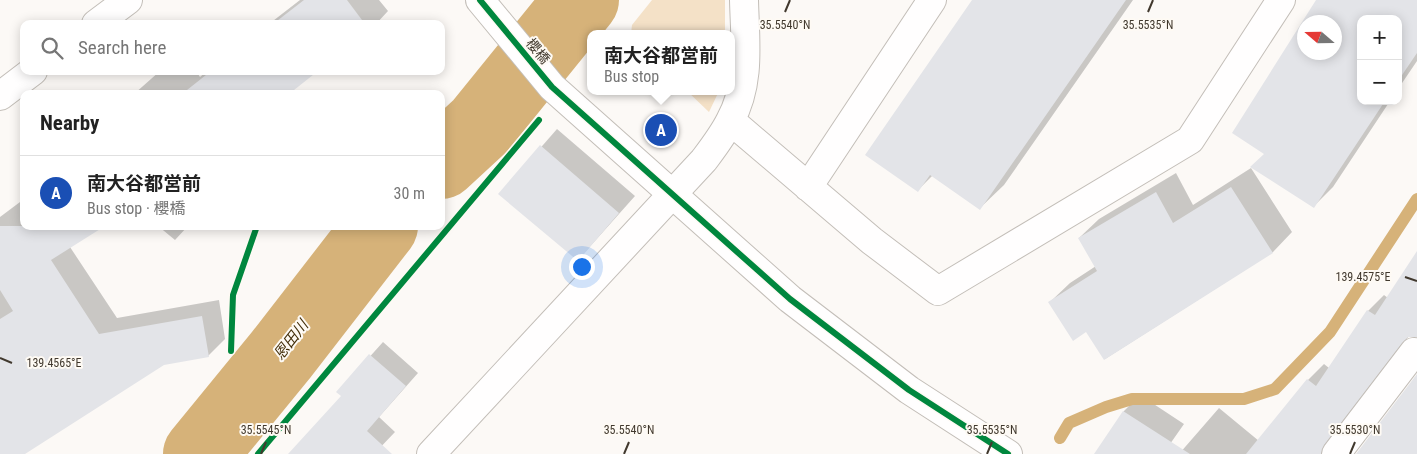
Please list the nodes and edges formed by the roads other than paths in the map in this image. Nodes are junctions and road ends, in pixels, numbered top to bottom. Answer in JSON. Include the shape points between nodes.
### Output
{"nodes":[{"id":1,"x":128,"y":0,"type":"edge"},
{"id":2,"x":480,"y":0,"type":"edge"},
{"id":3,"x":744,"y":0,"type":"edge"},
{"id":4,"x":932,"y":0,"type":"edge"},
{"id":5,"x":1281,"y":0,"type":"edge"},
{"id":6,"x":101,"y":20,"type":"edge"},
{"id":7,"x":28,"y":75,"type":"edge"},
{"id":8,"x":0,"y":96,"type":"edge"},
{"id":9,"x":730,"y":121,"type":"junction"},
{"id":10,"x":808,"y":187,"type":"junction"},
{"id":11,"x":672,"y":195,"type":"junction"},
{"id":12,"x":1414,"y":352,"type":"dead end"},
{"id":13,"x":431,"y":454,"type":"edge"},
{"id":14,"x":1008,"y":454,"type":"edge"},
{"id":15,"x":1336,"y":454,"type":"edge"}],
"edges":[{"from":1,"to":6,"type":"street"},
{"from":2,"to":11,"type":"street","name":"櫻橋","via":[[552,87]]},
{"from":3,"to":9,"type":"street","via":[[747,52],[743,86]]},
{"from":4,"to":10,"type":"street"},
{"from":5,"to":10,"type":"street","via":[[1190,140],[938,291]]},
{"from":7,"to":8,"type":"street"},
{"from":9,"to":10,"type":"street"},
{"from":9,"to":11,"type":"street","via":[[704,160]]},
{"from":11,"to":13,"type":"street"},
{"from":11,"to":14,"type":"street","name":"櫻橋","via":[[843,341],[909,390]]},
{"from":12,"to":15,"type":"street"}]}
